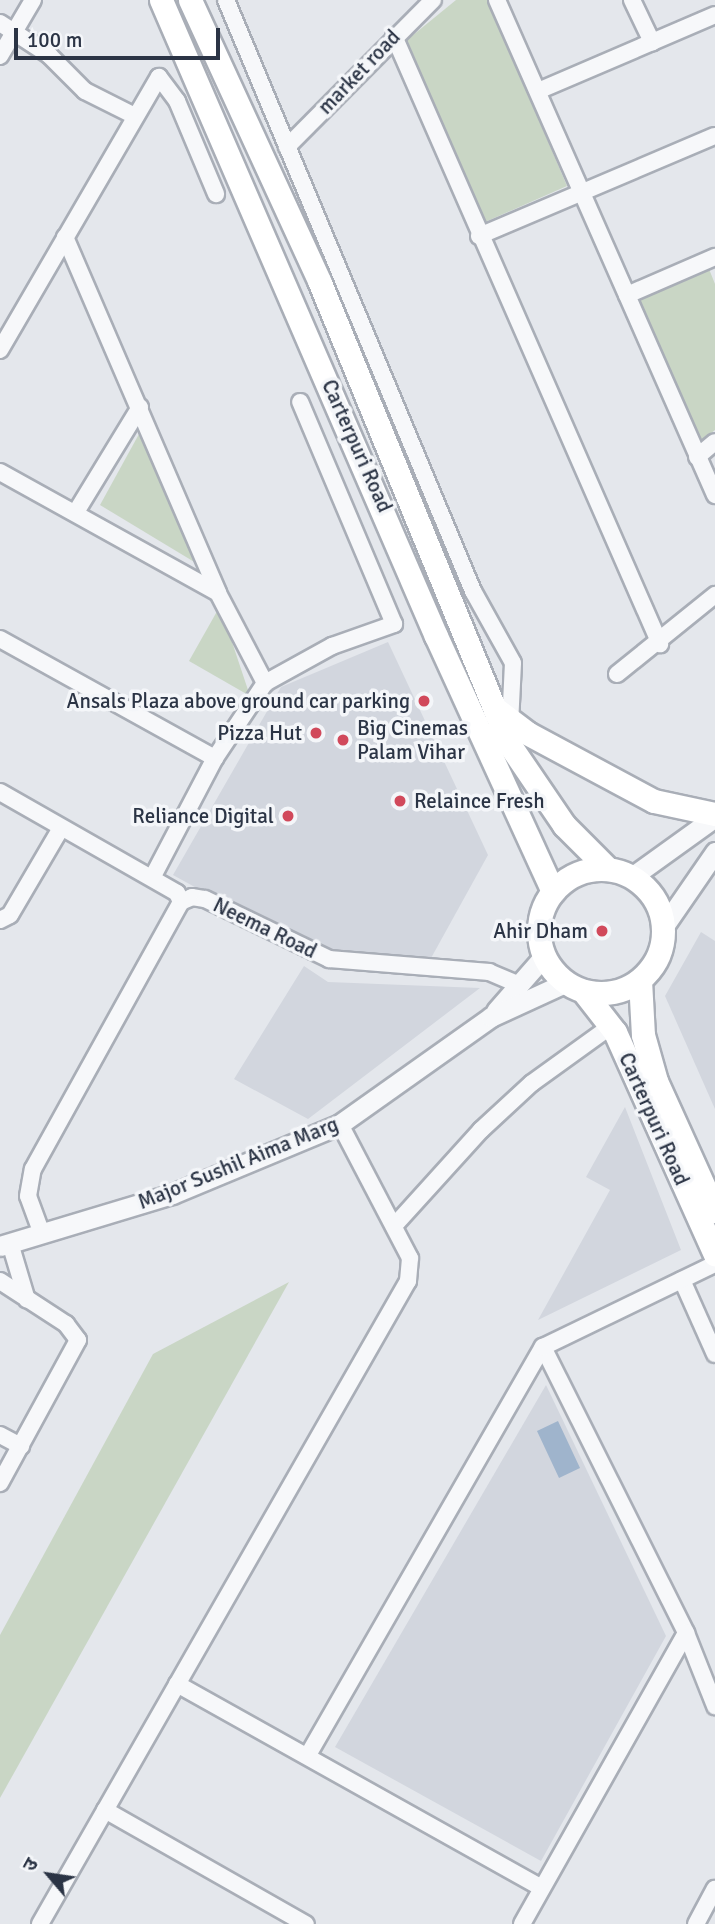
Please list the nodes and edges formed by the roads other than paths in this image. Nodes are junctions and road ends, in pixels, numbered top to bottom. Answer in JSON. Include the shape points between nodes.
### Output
{"nodes":[{"id":1,"x":33,"y":0,"type":"edge"},
{"id":2,"x":226,"y":0,"type":"edge"},
{"id":3,"x":433,"y":0,"type":"edge"},
{"id":4,"x":497,"y":0,"type":"edge"},
{"id":5,"x":632,"y":0,"type":"edge"},
{"id":6,"x":192,"y":1,"type":"edge"},
{"id":7,"x":165,"y":9,"type":"edge"},
{"id":8,"x":715,"y":15,"type":"edge"},
{"id":9,"x":7,"y":27,"type":"edge"},
{"id":10,"x":394,"y":36,"type":"junction"},
{"id":11,"x":652,"y":42,"type":"junction"},
{"id":12,"x":0,"y":57,"type":"edge"},
{"id":13,"x":538,"y":91,"type":"junction"},
{"id":14,"x":135,"y":116,"type":"junction"},
{"id":15,"x":715,"y":136,"type":"edge"},
{"id":16,"x":288,"y":147,"type":"junction"},
{"id":17,"x":582,"y":192,"type":"junction"},
{"id":18,"x":216,"y":194,"type":"dead end"},
{"id":19,"x":479,"y":236,"type":"junction"},
{"id":20,"x":65,"y":237,"type":"junction"},
{"id":21,"x":715,"y":258,"type":"edge"},
{"id":22,"x":627,"y":295,"type":"junction"},
{"id":23,"x":0,"y":350,"type":"edge"},
{"id":24,"x":300,"y":402,"type":"dead end"},
{"id":25,"x":140,"y":407,"type":"junction"},
{"id":26,"x":715,"y":442,"type":"edge"},
{"id":27,"x":697,"y":457,"type":"junction"},
{"id":28,"x":0,"y":472,"type":"edge"},
{"id":29,"x":715,"y":495,"type":"edge"},
{"id":30,"x":76,"y":512,"type":"junction"},
{"id":31,"x":218,"y":593,"type":"junction"},
{"id":32,"x":715,"y":595,"type":"edge"},
{"id":33,"x":0,"y":639,"type":"edge"},
{"id":34,"x":660,"y":644,"type":"junction"},
{"id":35,"x":617,"y":674,"type":"dead end"},
{"id":36,"x":265,"y":682,"type":"junction"},
{"id":37,"x":492,"y":705,"type":"junction"},
{"id":38,"x":510,"y":723,"type":"junction"},
{"id":39,"x":215,"y":758,"type":"junction"},
{"id":40,"x":0,"y":792,"type":"edge"},
{"id":41,"x":715,"y":816,"type":"edge"},
{"id":42,"x":61,"y":828,"type":"junction"},
{"id":43,"x":715,"y":852,"type":"edge"},
{"id":44,"x":607,"y":868,"type":"junction"},
{"id":45,"x":633,"y":876,"type":"junction"},
{"id":46,"x":152,"y":878,"type":"junction"},
{"id":47,"x":553,"y":892,"type":"junction"},
{"id":48,"x":181,"y":902,"type":"junction"},
{"id":49,"x":0,"y":920,"type":"edge"},
{"id":50,"x":664,"y":926,"type":"junction"},
{"id":51,"x":545,"y":955,"type":"junction"},
{"id":52,"x":640,"y":980,"type":"junction"},
{"id":53,"x":519,"y":985,"type":"junction"},
{"id":54,"x":575,"y":987,"type":"junction"},
{"id":55,"x":491,"y":1017,"type":"junction"},
{"id":56,"x":611,"y":1026,"type":"junction"},
{"id":57,"x":340,"y":1124,"type":"junction"},
{"id":58,"x":715,"y":1211,"type":"edge"},
{"id":59,"x":394,"y":1226,"type":"junction"},
{"id":60,"x":42,"y":1234,"type":"junction"},
{"id":61,"x":5,"y":1245,"type":"edge"},
{"id":62,"x":715,"y":1255,"type":"edge"},
{"id":63,"x":715,"y":1264,"type":"edge"},
{"id":64,"x":682,"y":1280,"type":"junction"},
{"id":65,"x":0,"y":1281,"type":"edge"},
{"id":66,"x":27,"y":1300,"type":"junction"},
{"id":67,"x":543,"y":1347,"type":"junction"},
{"id":68,"x":715,"y":1354,"type":"edge"},
{"id":69,"x":0,"y":1435,"type":"edge"},
{"id":70,"x":21,"y":1446,"type":"junction"},
{"id":71,"x":0,"y":1483,"type":"edge"},
{"id":72,"x":686,"y":1633,"type":"junction"},
{"id":73,"x":177,"y":1684,"type":"junction"},
{"id":74,"x":715,"y":1706,"type":"edge"},
{"id":75,"x":308,"y":1755,"type":"junction"},
{"id":76,"x":105,"y":1810,"type":"junction"},
{"id":77,"x":542,"y":1888,"type":"junction"},
{"id":78,"x":714,"y":1893,"type":"edge"},
{"id":79,"x":40,"y":1924,"type":"edge"},
{"id":80,"x":306,"y":1924,"type":"edge"},
{"id":81,"x":522,"y":1924,"type":"edge"},
{"id":82,"x":696,"y":1924,"type":"edge"}],
"edges":[{"from":1,"to":9,"type":"street"},
{"from":2,"to":16,"type":"street"},
{"from":3,"to":10,"type":"street","name":"market road"},
{"from":4,"to":13,"type":"street"},
{"from":5,"to":11,"type":"street"},
{"from":6,"to":7,"type":"street"},
{"from":6,"to":37,"type":"main road","name":"Carterpuri Road","via":[[320,283]]},
{"from":7,"to":47,"type":"main road","name":"Carterpuri Road","via":[[436,636]]},
{"from":8,"to":11,"type":"street"},
{"from":9,"to":12,"type":"street"},
{"from":9,"to":14,"type":"street","via":[[49,55],[85,91]]},
{"from":10,"to":16,"type":"street","name":"market road"},
{"from":10,"to":19,"type":"street"},
{"from":11,"to":13,"type":"street"},
{"from":13,"to":17,"type":"street"},
{"from":14,"to":18,"type":"street","via":[[159,77],[164,79]]},
{"from":14,"to":20,"type":"street"},
{"from":15,"to":17,"type":"street"},
{"from":16,"to":38,"type":"street","via":[[473,591],[513,663]]},
{"from":17,"to":19,"type":"street"},
{"from":17,"to":22,"type":"street"},
{"from":19,"to":34,"type":"street"},
{"from":20,"to":23,"type":"street"},
{"from":20,"to":25,"type":"street"},
{"from":21,"to":22,"type":"street"},
{"from":22,"to":27,"type":"street"},
{"from":24,"to":36,"type":"street","via":[[394,624],[332,646]]},
{"from":25,"to":30,"type":"street"},
{"from":25,"to":31,"type":"street"},
{"from":26,"to":27,"type":"street"},
{"from":27,"to":29,"type":"street"},
{"from":28,"to":30,"type":"street"},
{"from":30,"to":31,"type":"street"},
{"from":31,"to":36,"type":"street"},
{"from":32,"to":34,"type":"street"},
{"from":33,"to":39,"type":"street"},
{"from":34,"to":35,"type":"street"},
{"from":36,"to":39,"type":"street"},
{"from":37,"to":38,"type":"main road"},
{"from":37,"to":44,"type":"main road","name":"Carterpuri Road","via":[[509,744],[545,799]]},
{"from":38,"to":41,"type":"main road","via":[[654,801]]},
{"from":39,"to":46,"type":"street"},
{"from":40,"to":42,"type":"street","name":"Neema Road"},
{"from":41,"to":45,"type":"street"},
{"from":42,"to":46,"type":"street","name":"Neema Road"},
{"from":42,"to":49,"type":"street","via":[[10,915]]},
{"from":43,"to":50,"type":"street"},
{"from":44,"to":45,"type":"main road"},
{"from":44,"to":47,"type":"main road","via":[[569,877]]},
{"from":45,"to":50,"type":"main road","via":[[655,899]]},
{"from":46,"to":48,"type":"street","name":"Neema Road","via":[[177,893]]},
{"from":47,"to":51,"type":"main road","via":[[541,915],[539,938]]},
{"from":48,"to":53,"type":"street","name":"Neema Road","via":[[192,897],[205,899],[329,959],[489,972]]},
{"from":48,"to":60,"type":"street","via":[[33,1169],[28,1196]]},
{"from":50,"to":52,"type":"main road","via":[[662,948]]},
{"from":51,"to":53,"type":"street","name":"Major Sushil Aima Marg"},
{"from":51,"to":54,"type":"main road"},
{"from":52,"to":54,"type":"main road","via":[[603,993]]},
{"from":52,"to":58,"type":"main road","name":"Carterpuri Road","via":[[643,1035],[656,1081]]},
{"from":53,"to":55,"type":"street","name":"Major Sushil Aima Marg"},
{"from":54,"to":55,"type":"street","name":"Major Sushil Aima Marg"},
{"from":54,"to":56,"type":"main road","name":"Carterpuri Road"},
{"from":55,"to":57,"type":"street","name":"Major Sushil Aima Marg"},
{"from":56,"to":59,"type":"street","via":[[532,1083],[481,1130]]},
{"from":56,"to":62,"type":"main road","name":"Carterpuri Road"},
{"from":57,"to":59,"type":"street"},
{"from":57,"to":60,"type":"street","name":"Major Sushil Aima Marg","via":[[172,1194]]},
{"from":59,"to":73,"type":"street","via":[[410,1258],[408,1281]]},
{"from":60,"to":61,"type":"street","name":"Major Sushil Aima Marg"},
{"from":61,"to":66,"type":"street"},
{"from":63,"to":64,"type":"street"},
{"from":64,"to":67,"type":"street"},
{"from":64,"to":68,"type":"street"},
{"from":65,"to":66,"type":"street"},
{"from":66,"to":70,"type":"street","via":[[66,1324],[78,1340]]},
{"from":67,"to":72,"type":"street"},
{"from":67,"to":75,"type":"street"},
{"from":69,"to":70,"type":"street"},
{"from":70,"to":71,"type":"street"},
{"from":72,"to":74,"type":"street"},
{"from":72,"to":77,"type":"street"},
{"from":73,"to":75,"type":"street"},
{"from":73,"to":76,"type":"street"},
{"from":75,"to":77,"type":"street"},
{"from":76,"to":79,"type":"street"},
{"from":76,"to":80,"type":"street"},
{"from":77,"to":81,"type":"street"},
{"from":78,"to":82,"type":"street"}]}
